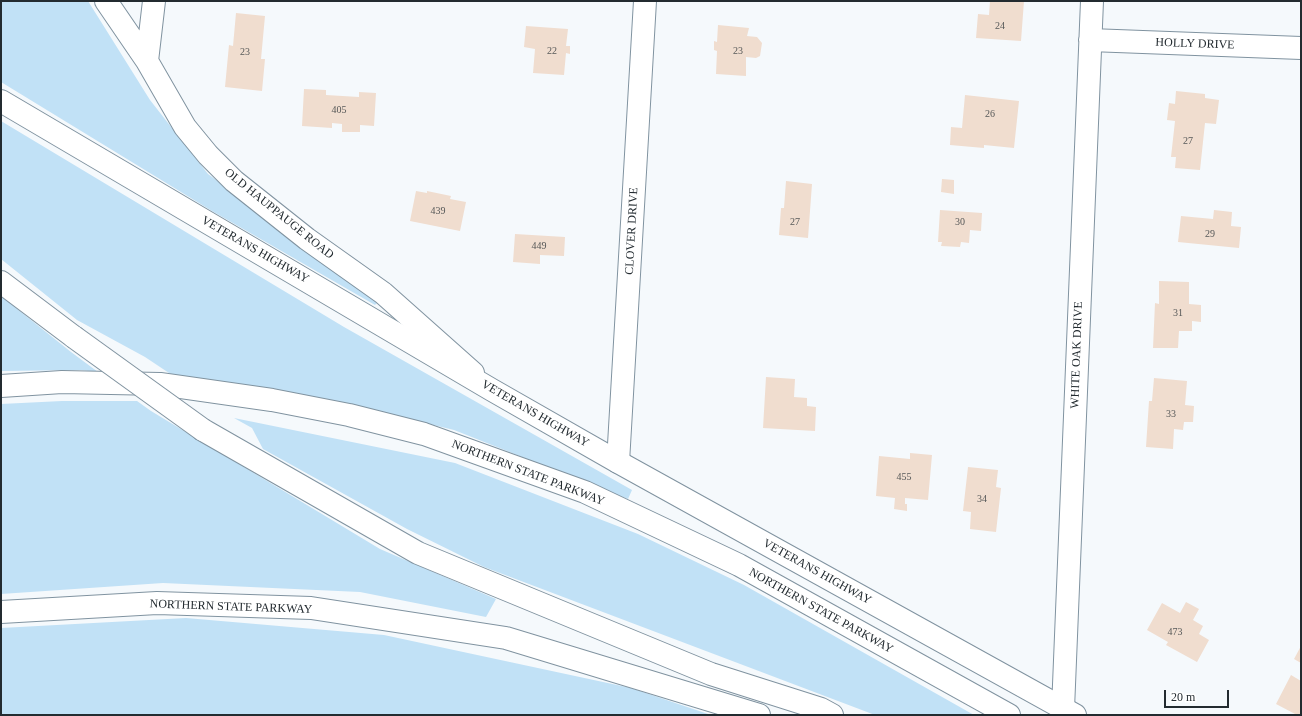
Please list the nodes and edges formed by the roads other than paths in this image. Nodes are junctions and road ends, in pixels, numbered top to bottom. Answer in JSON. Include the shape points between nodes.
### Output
{"nodes":[{"id":1,"x":106,"y":1,"type":"edge"},
{"id":2,"x":154,"y":1,"type":"edge"},
{"id":3,"x":644,"y":1,"type":"edge"},
{"id":4,"x":1092,"y":1,"type":"edge"},
{"id":5,"x":1090,"y":40,"type":"junction"},
{"id":6,"x":1301,"y":48,"type":"edge"},
{"id":7,"x":148,"y":61,"type":"junction"},
{"id":8,"x":1,"y":101,"type":"edge"},
{"id":9,"x":1,"y":282,"type":"edge"},
{"id":10,"x":1,"y":386,"type":"edge"},
{"id":11,"x":492,"y":390,"type":"junction"},
{"id":12,"x":618,"y":462,"type":"junction"},
{"id":13,"x":1,"y":612,"type":"edge"},
{"id":14,"x":1069,"y":712,"type":"edge"},
{"id":15,"x":759,"y":715,"type":"edge"},
{"id":16,"x":832,"y":715,"type":"edge"},
{"id":17,"x":1009,"y":715,"type":"edge"}],
"edges":[{"from":1,"to":7,"type":"main road","name":"OLD HAUPPAUGE ROAD"},
{"from":2,"to":7,"type":"main road"},
{"from":3,"to":12,"type":"main road","name":"CLOVER DRIVE"},
{"from":4,"to":5,"type":"main road","name":"WHITE OAK DRIVE"},
{"from":5,"to":6,"type":"main road","name":"HOLLY DRIVE"},
{"from":5,"to":14,"type":"main road","name":"WHITE OAK DRIVE"},
{"from":7,"to":11,"type":"main road","name":"OLD HAUPPAUGE ROAD","via":[[185,127],[234,181],[383,293]]},
{"from":8,"to":11,"type":"main road","name":"VETERANS HIGHWAY"},
{"from":9,"to":16,"type":"main road","bridge":true,"via":[[203,430],[418,553],[711,674],[821,709]]},
{"from":10,"to":17,"type":"main road","name":"NORTHERN STATE PARKWAY","via":[[62,382],[160,384],[272,400],[349,415],[424,434],[585,492],[739,565]]},
{"from":11,"to":12,"type":"main road","name":"VETERANS HIGHWAY"},
{"from":12,"to":14,"type":"main road","name":"VETERANS HIGHWAY"},
{"from":13,"to":15,"type":"main road","name":"NORTHERN STATE PARKWAY","via":[[157,604],[311,608],[506,638]]}]}
